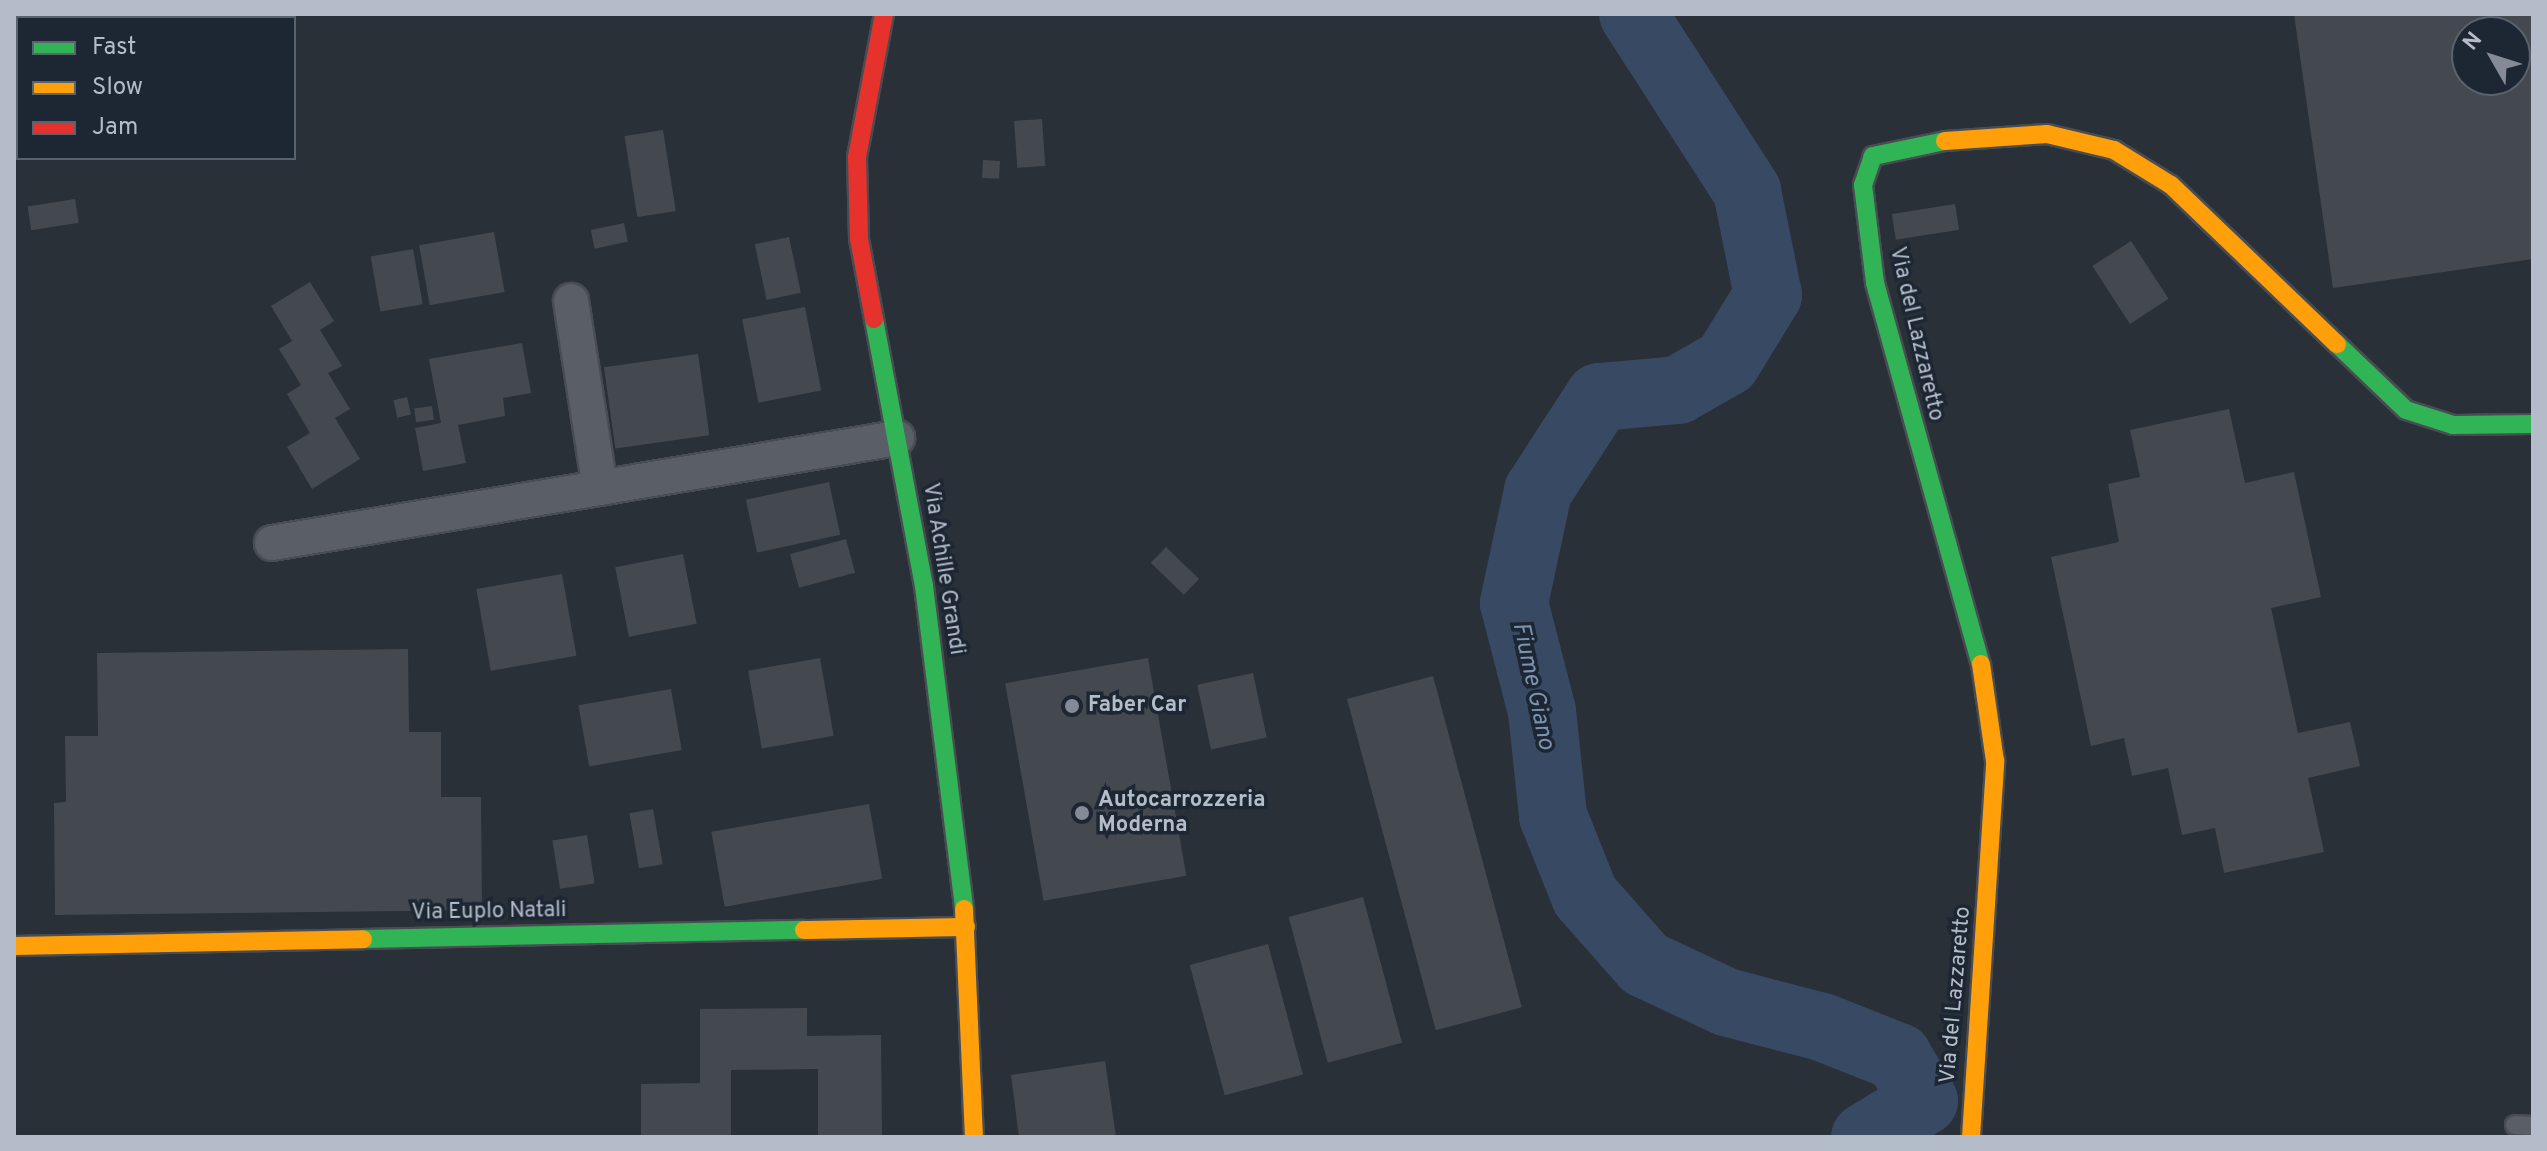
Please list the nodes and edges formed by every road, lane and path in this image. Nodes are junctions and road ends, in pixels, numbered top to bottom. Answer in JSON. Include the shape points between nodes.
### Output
{"nodes":[{"id":1,"x":884,"y":14,"type":"edge"},
{"id":2,"x":571,"y":301,"type":"dead end"},
{"id":3,"x":2533,"y":424,"type":"edge"},
{"id":4,"x":897,"y":438,"type":"junction"},
{"id":5,"x":600,"y":488,"type":"junction"},
{"id":6,"x":272,"y":543,"type":"dead end"},
{"id":7,"x":966,"y":927,"type":"junction"},
{"id":8,"x":14,"y":946,"type":"edge"},
{"id":9,"x":974,"y":1137,"type":"edge"},
{"id":10,"x":1971,"y":1137,"type":"edge"}],
"edges":[{"from":1,"to":4,"type":"street","name":"Via Achille Grandi","via":[[858,184],[859,239]]},
{"from":2,"to":5,"type":"street"},
{"from":3,"to":10,"type":"street","name":"Via del Lazzaretto","via":[[2453,425],[2406,410],[2171,185],[2114,150],[2047,134],[1986,133],[1873,156],[1863,185],[1875,283],[1979,651],[1995,761]]},
{"from":4,"to":5,"type":"street"},
{"from":4,"to":7,"type":"street","name":"Via Achille Grandi","via":[[924,586]]},
{"from":5,"to":6,"type":"street"},
{"from":7,"to":8,"type":"street","name":"Via Euplo Natali"},
{"from":7,"to":9,"type":"street","name":"Via Achille Grandi"}]}
